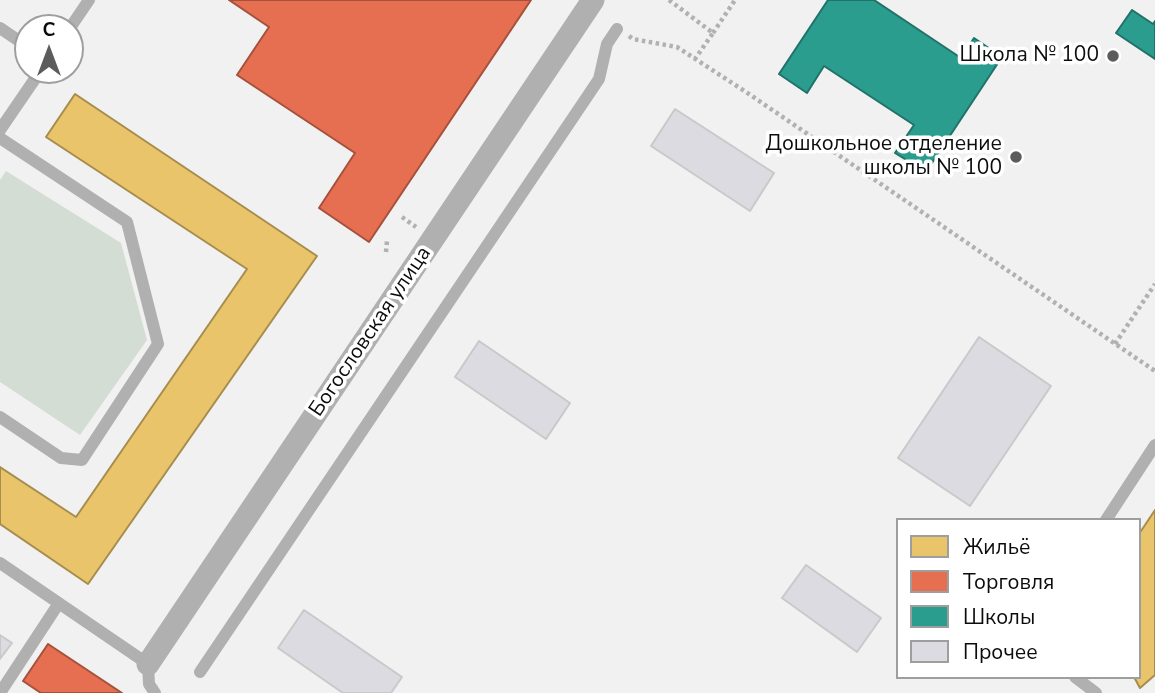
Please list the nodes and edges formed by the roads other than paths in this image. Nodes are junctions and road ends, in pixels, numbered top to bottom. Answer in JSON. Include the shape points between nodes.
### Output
{"nodes":[{"id":1,"x":593,"y":0,"type":"edge"},
{"id":2,"x":617,"y":29,"type":"road end"},
{"id":3,"x":31,"y":84,"type":"edge"},
{"id":4,"x":0,"y":130,"type":"edge"},
{"id":5,"x":0,"y":138,"type":"edge"},
{"id":6,"x":0,"y":417,"type":"edge"},
{"id":7,"x":1155,"y":445,"type":"edge"},
{"id":8,"x":1107,"y":518,"type":"edge"},
{"id":9,"x":0,"y":563,"type":"edge"},
{"id":10,"x":59,"y":603,"type":"junction"},
{"id":11,"x":148,"y":664,"type":"junction"},
{"id":12,"x":200,"y":672,"type":"dead end"},
{"id":13,"x":1078,"y":679,"type":"edge"},
{"id":14,"x":0,"y":693,"type":"edge"},
{"id":15,"x":155,"y":693,"type":"edge"},
{"id":16,"x":1096,"y":693,"type":"edge"}],
"edges":[{"from":1,"to":11,"type":"street","name":"Богословская улица"},
{"from":2,"to":12,"type":"lane","via":[[607,44],[599,79]]},
{"from":3,"to":4,"type":"lane"},
{"from":5,"to":6,"type":"lane","via":[[127,222],[158,344],[82,460],[61,458]]},
{"from":7,"to":8,"type":"lane"},
{"from":9,"to":10,"type":"lane"},
{"from":10,"to":11,"type":"lane"},
{"from":10,"to":14,"type":"lane"},
{"from":11,"to":15,"type":"lane","via":[[149,684]]},
{"from":13,"to":16,"type":"lane"}]}
